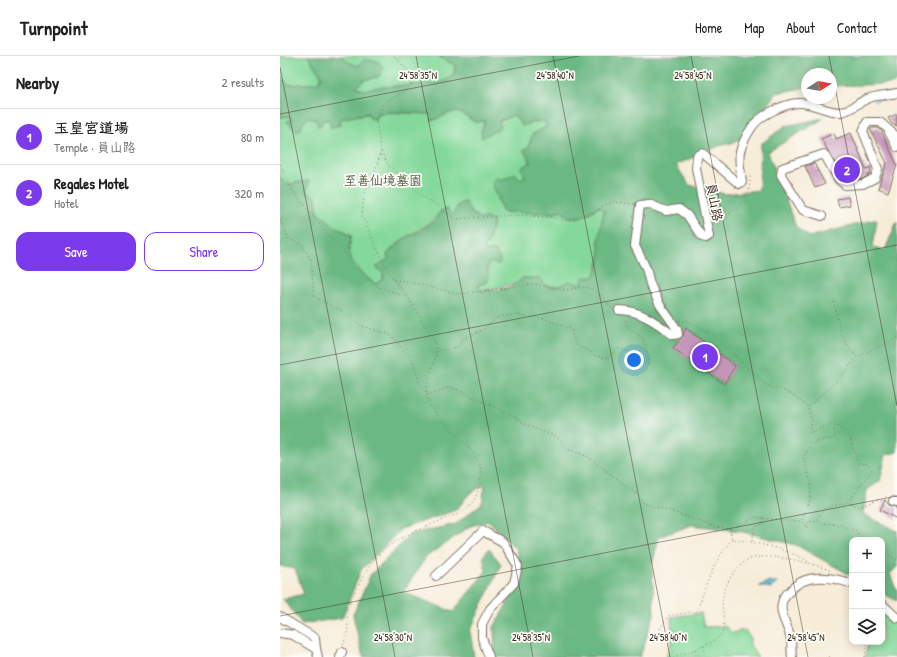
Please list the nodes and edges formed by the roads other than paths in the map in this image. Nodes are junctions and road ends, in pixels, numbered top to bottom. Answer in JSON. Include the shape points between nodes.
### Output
{"nodes":[{"id":1,"x":897,"y":93,"type":"edge"},
{"id":2,"x":893,"y":131,"type":"edge"},
{"id":3,"x":897,"y":137,"type":"edge"},
{"id":4,"x":897,"y":147,"type":"edge"},
{"id":5,"x":822,"y":216,"type":"dead end"},
{"id":6,"x":619,"y":310,"type":"road end"},
{"id":7,"x":436,"y":576,"type":"dead end"},
{"id":8,"x":849,"y":583,"type":"edge"},
{"id":9,"x":885,"y":607,"type":"edge"},
{"id":10,"x":280,"y":617,"type":"edge"},
{"id":11,"x":897,"y":618,"type":"edge"},
{"id":12,"x":280,"y":634,"type":"edge"},
{"id":13,"x":317,"y":653,"type":"edge"},
{"id":14,"x":489,"y":657,"type":"edge"},
{"id":15,"x":792,"y":657,"type":"edge"}],
"edges":[{"from":1,"to":6,"type":"street","name":"員山路","via":[[867,99],[841,112],[798,103],[787,105],[762,118],[753,126],[740,152],[742,182],[739,184],[702,153],[697,156],[696,168],[709,236],[702,237],[687,215],[679,209],[666,211],[649,204],[640,205],[635,246],[660,305],[673,322],[678,334],[673,335],[652,320],[626,310]]},
{"from":2,"to":3,"type":"street"},
{"from":2,"to":4,"type":"street"},
{"from":2,"to":5,"type":"street","via":[[880,122],[867,122],[863,131],[878,169],[876,178],[863,184],[845,186],[824,154],[782,168],[781,175],[803,210]]},
{"from":7,"to":14,"type":"street","via":[[483,531],[503,542],[518,566],[514,583],[490,609],[482,624],[482,638]]},
{"from":8,"to":15,"type":"street","via":[[810,578],[796,584],[784,597],[781,604],[782,612],[791,637]]},
{"from":9,"to":11,"type":"street"},
{"from":10,"to":13,"type":"street","via":[[315,638]]},
{"from":12,"to":13,"type":"street","via":[[293,635]]}]}
